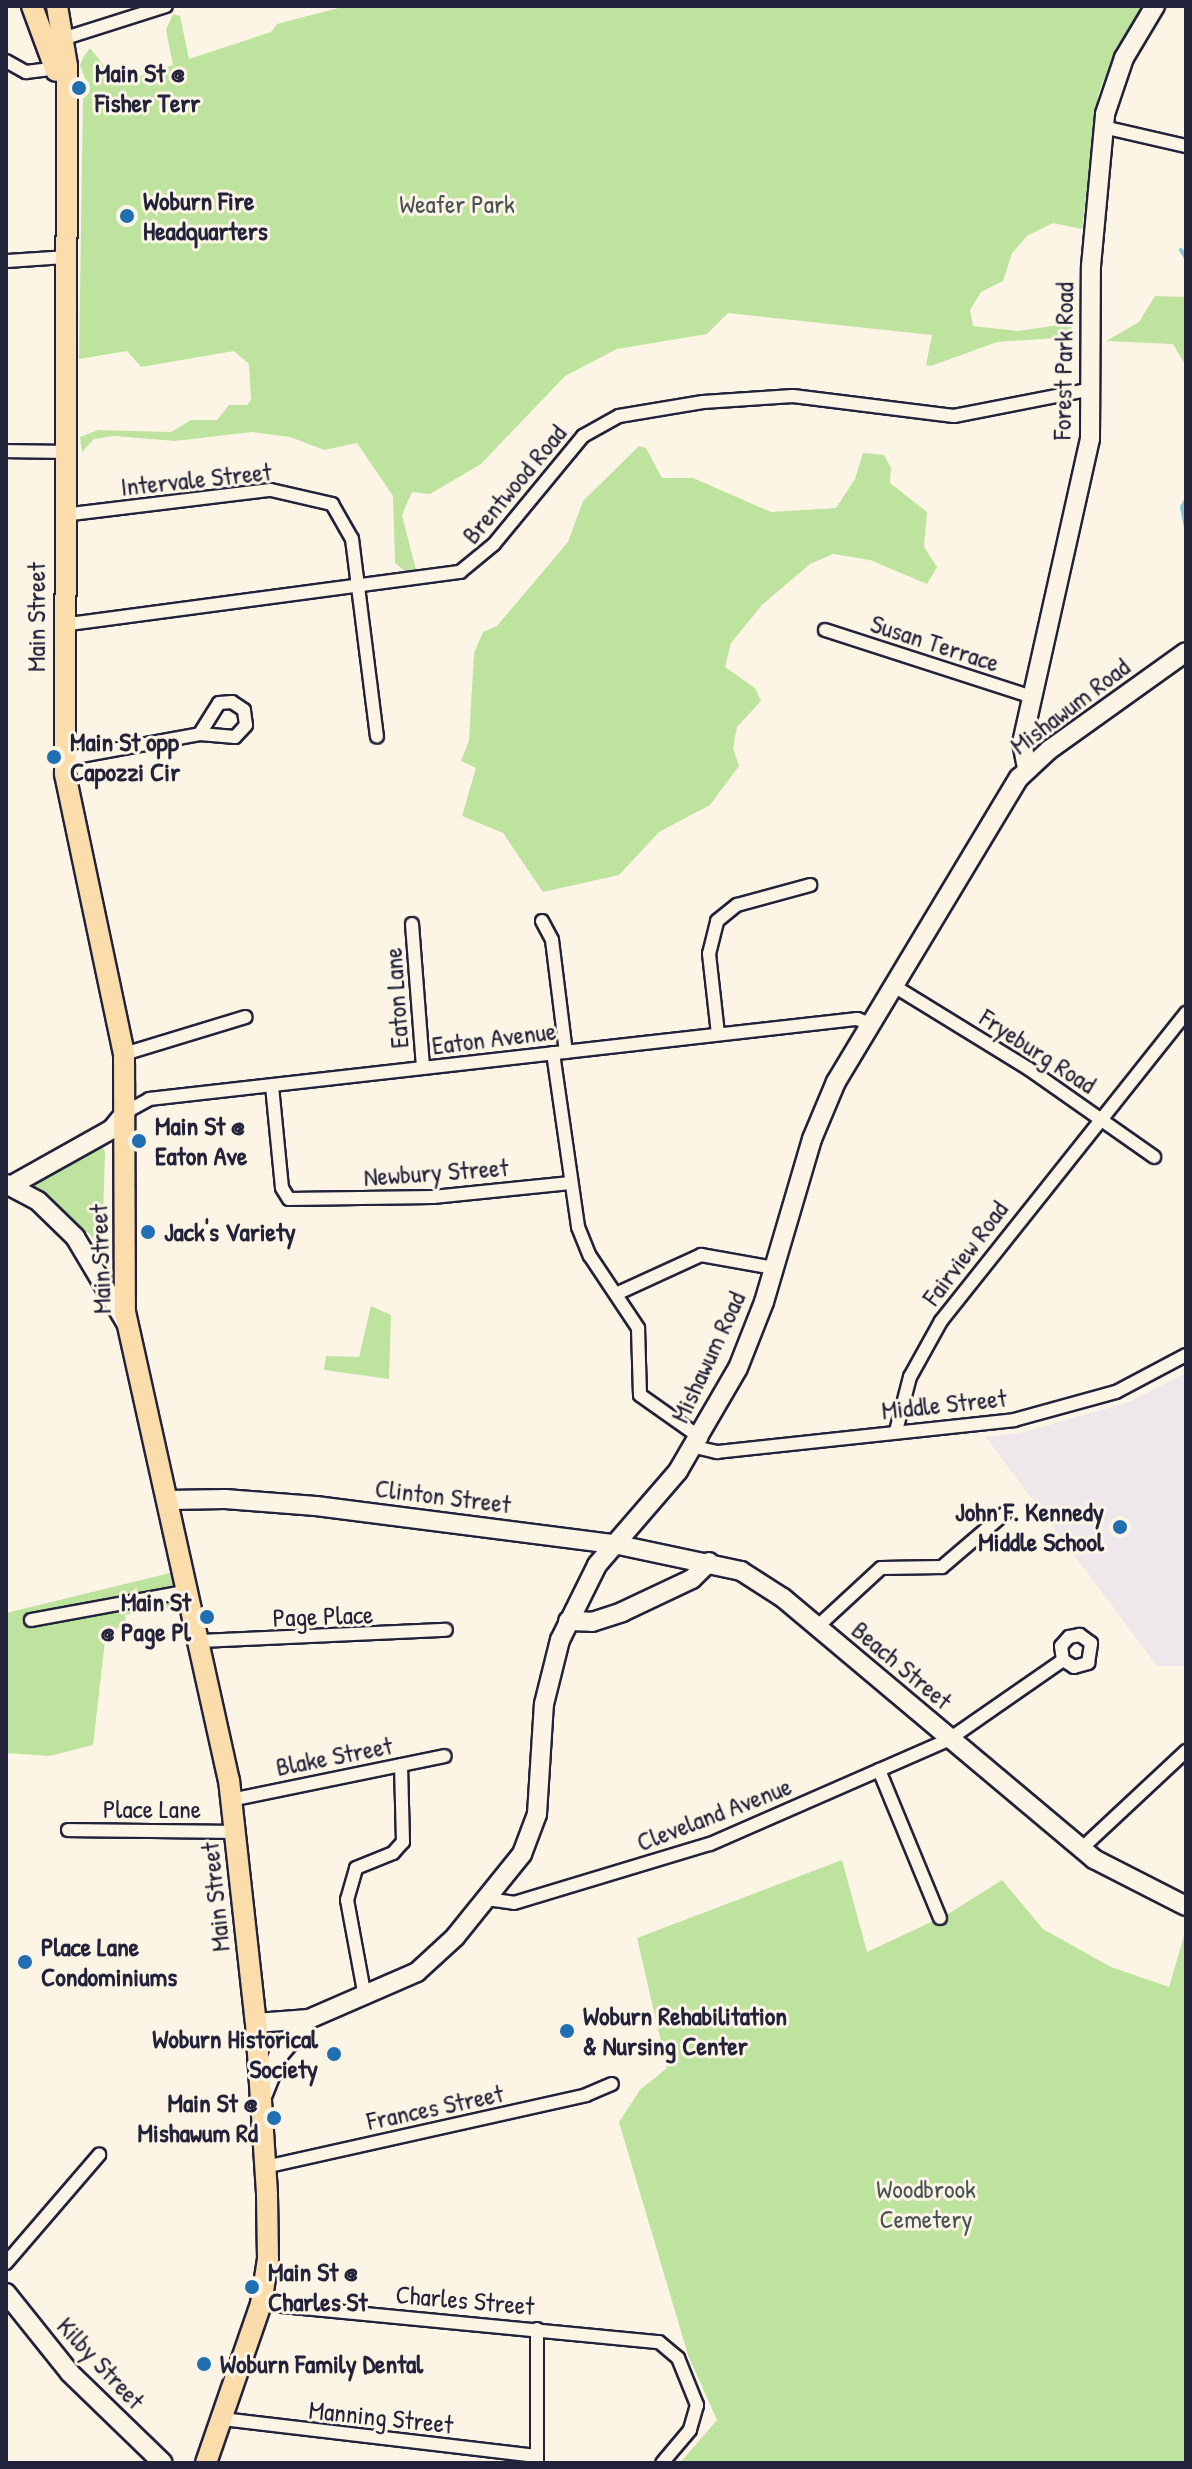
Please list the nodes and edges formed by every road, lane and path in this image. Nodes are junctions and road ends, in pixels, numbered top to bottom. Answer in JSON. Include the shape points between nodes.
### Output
{"nodes":[{"id":1,"x":32,"y":6,"type":"edge"},
{"id":2,"x":57,"y":6,"type":"edge"},
{"id":3,"x":166,"y":6,"type":"edge"},
{"id":4,"x":1155,"y":6,"type":"edge"},
{"id":5,"x":55,"y":41,"type":"junction"},
{"id":6,"x":6,"y":61,"type":"edge"},
{"id":7,"x":62,"y":73,"type":"junction"},
{"id":8,"x":1103,"y":127,"type":"junction"},
{"id":9,"x":1186,"y":146,"type":"edge"},
{"id":10,"x":66,"y":257,"type":"junction"},
{"id":11,"x":6,"y":261,"type":"edge"},
{"id":12,"x":1091,"y":389,"type":"junction"},
{"id":13,"x":6,"y":451,"type":"edge"},
{"id":14,"x":64,"y":452,"type":"junction"},
{"id":15,"x":63,"y":515,"type":"junction"},
{"id":16,"x":356,"y":589,"type":"junction"},
{"id":17,"x":62,"y":625,"type":"junction"},
{"id":18,"x":825,"y":630,"type":"dead end"},
{"id":19,"x":1186,"y":652,"type":"edge"},
{"id":20,"x":1032,"y":697,"type":"junction"},
{"id":21,"x":200,"y":734,"type":"dead end"},
{"id":22,"x":377,"y":736,"type":"dead end"},
{"id":23,"x":64,"y":759,"type":"junction"},
{"id":24,"x":1027,"y":768,"type":"junction"},
{"id":25,"x":810,"y":885,"type":"dead end"},
{"id":26,"x":542,"y":921,"type":"dead end"},
{"id":27,"x":412,"y":924,"type":"dead end"},
{"id":28,"x":894,"y":986,"type":"junction"},
{"id":29,"x":1186,"y":1013,"type":"edge"},
{"id":30,"x":246,"y":1017,"type":"dead end"},
{"id":31,"x":871,"y":1024,"type":"junction"},
{"id":32,"x":718,"y":1034,"type":"junction"},
{"id":33,"x":560,"y":1052,"type":"junction"},
{"id":34,"x":124,"y":1054,"type":"junction"},
{"id":35,"x":423,"y":1068,"type":"junction"},
{"id":36,"x":272,"y":1086,"type":"junction"},
{"id":37,"x":126,"y":1112,"type":"junction"},
{"id":38,"x":1098,"y":1118,"type":"junction"},
{"id":39,"x":1154,"y":1157,"type":"dead end"},
{"id":40,"x":570,"y":1183,"type":"junction"},
{"id":41,"x":9,"y":1184,"type":"edge"},
{"id":42,"x":774,"y":1268,"type":"junction"},
{"id":43,"x":616,"y":1294,"type":"junction"},
{"id":44,"x":128,"y":1329,"type":"junction"},
{"id":45,"x":1186,"y":1355,"type":"edge"},
{"id":46,"x":896,"y":1431,"type":"junction"},
{"id":47,"x":698,"y":1442,"type":"junction"},
{"id":48,"x":169,"y":1500,"type":"junction"},
{"id":49,"x":1004,"y":1514,"type":"dead end"},
{"id":50,"x":614,"y":1544,"type":"junction"},
{"id":51,"x":709,"y":1562,"type":"junction"},
{"id":52,"x":189,"y":1591,"type":"junction"},
{"id":53,"x":31,"y":1620,"type":"dead end"},
{"id":54,"x":568,"y":1621,"type":"junction"},
{"id":55,"x":817,"y":1627,"type":"junction"},
{"id":56,"x":446,"y":1630,"type":"dead end"},
{"id":57,"x":201,"y":1641,"type":"junction"},
{"id":58,"x":1063,"y":1660,"type":"dead end"},
{"id":59,"x":949,"y":1739,"type":"junction"},
{"id":60,"x":1186,"y":1751,"type":"edge"},
{"id":61,"x":445,"y":1756,"type":"dead end"},
{"id":62,"x":401,"y":1765,"type":"junction"},
{"id":63,"x":879,"y":1770,"type":"junction"},
{"id":64,"x":231,"y":1800,"type":"junction"},
{"id":65,"x":68,"y":1830,"type":"dead end"},
{"id":66,"x":235,"y":1832,"type":"junction"},
{"id":67,"x":1081,"y":1849,"type":"junction"},
{"id":68,"x":487,"y":1899,"type":"junction"},
{"id":69,"x":1186,"y":1906,"type":"edge"},
{"id":70,"x":940,"y":1918,"type":"dead end"},
{"id":71,"x":365,"y":1997,"type":"junction"},
{"id":72,"x":309,"y":2019,"type":"junction"},
{"id":73,"x":257,"y":2031,"type":"junction"},
{"id":74,"x":292,"y":2036,"type":"junction"},
{"id":75,"x":612,"y":2084,"type":"dead end"},
{"id":76,"x":261,"y":2106,"type":"junction"},
{"id":77,"x":99,"y":2155,"type":"dead end"},
{"id":78,"x":265,"y":2167,"type":"junction"},
{"id":79,"x":6,"y":2263,"type":"edge"},
{"id":80,"x":6,"y":2294,"type":"edge"},
{"id":81,"x":261,"y":2304,"type":"junction"},
{"id":82,"x":537,"y":2329,"type":"junction"},
{"id":83,"x":222,"y":2419,"type":"junction"},
{"id":84,"x":537,"y":2460,"type":"edge"},
{"id":85,"x":163,"y":2463,"type":"edge"},
{"id":86,"x":206,"y":2463,"type":"edge"},
{"id":87,"x":662,"y":2463,"type":"edge"}],
"edges":[{"from":1,"to":5,"type":"main road","name":"Main Street"},
{"from":2,"to":5,"type":"main road","name":"Main Street"},
{"from":3,"to":5,"type":"street"},
{"from":4,"to":8,"type":"street","name":"Forest Park Road","via":[[1119,68]]},
{"from":5,"to":7,"type":"main road","name":"Main Street"},
{"from":6,"to":7,"type":"street","via":[[26,72]]},
{"from":7,"to":10,"type":"main road","name":"Main Street"},
{"from":8,"to":9,"type":"street"},
{"from":8,"to":12,"type":"street","name":"Forest Park Road","via":[[1091,266]]},
{"from":10,"to":11,"type":"street"},
{"from":10,"to":14,"type":"main road","name":"Main Street"},
{"from":12,"to":16,"type":"street","name":"Brentwood Road","via":[[947,417],[793,396],[703,402],[619,416],[583,436],[469,568],[443,577]]},
{"from":12,"to":20,"type":"street","name":"Forest Park Road","via":[[1088,452]]},
{"from":13,"to":14,"type":"street"},
{"from":14,"to":15,"type":"main road","name":"Main Street"},
{"from":15,"to":16,"type":"street","name":"Intervale Street","via":[[262,491],[309,495],[332,504],[346,522]]},
{"from":15,"to":17,"type":"main road","name":"Main Street"},
{"from":16,"to":17,"type":"street","name":"Brentwood Road"},
{"from":16,"to":22,"type":"street","name":"Intervale Street"},
{"from":17,"to":23,"type":"main road","name":"Main Street"},
{"from":18,"to":20,"type":"street","name":"Susan Terrace"},
{"from":19,"to":24,"type":"street","name":"Mishawum Road"},
{"from":20,"to":24,"type":"street","name":"Forest Park Road","via":[[1021,746]]},
{"from":21,"to":23,"type":"street"},
{"from":23,"to":34,"type":"main road","name":"Main Street"},
{"from":24,"to":28,"type":"street","name":"Mishawum Road","via":[[1002,801]]},
{"from":25,"to":32,"type":"street","via":[[742,903],[717,921],[709,954]]},
{"from":26,"to":33,"type":"street","via":[[552,940]]},
{"from":27,"to":35,"type":"street","name":"Eaton Lane"},
{"from":28,"to":31,"type":"street","name":"Mishawum Road"},
{"from":28,"to":38,"type":"street","name":"Fryeburg Road"},
{"from":29,"to":38,"type":"street","name":"Fairview Road"},
{"from":30,"to":34,"type":"street"},
{"from":31,"to":32,"type":"street","name":"Eaton Avenue","via":[[857,1019]]},
{"from":31,"to":42,"type":"street","name":"Mishawum Road","via":[[818,1121]]},
{"from":32,"to":33,"type":"street","name":"Eaton Avenue"},
{"from":33,"to":35,"type":"street","name":"Eaton Avenue"},
{"from":33,"to":40,"type":"street"},
{"from":34,"to":37,"type":"main road","name":"Main Street"},
{"from":35,"to":36,"type":"street","name":"Eaton Avenue"},
{"from":36,"to":37,"type":"street","name":"Eaton Avenue","via":[[138,1101]]},
{"from":36,"to":40,"type":"street","name":"Newbury Street","via":[[282,1188],[289,1199],[433,1197]]},
{"from":37,"to":41,"type":"street","via":[[112,1129]]},
{"from":37,"to":44,"type":"main road","name":"Main Street","via":[[121,1263]]},
{"from":38,"to":39,"type":"street","name":"Fryeburg Road"},
{"from":38,"to":46,"type":"street","name":"Fairview Road","via":[[936,1329],[905,1388]]},
{"from":40,"to":43,"type":"street","via":[[584,1246]]},
{"from":41,"to":44,"type":"street","via":[[46,1208],[75,1237]]},
{"from":42,"to":43,"type":"street","via":[[701,1255]]},
{"from":42,"to":47,"type":"street","name":"Mishawum Road","via":[[747,1348]]},
{"from":43,"to":47,"type":"street","via":[[639,1333],[642,1398]]},
{"from":44,"to":48,"type":"main road","name":"Main Street"},
{"from":45,"to":46,"type":"street","name":"Middle Street","via":[[1124,1389],[1069,1406],[995,1423]]},
{"from":46,"to":47,"type":"street","name":"Middle Street","via":[[717,1452]]},
{"from":47,"to":50,"type":"street","name":"Mishawum Road"},
{"from":48,"to":50,"type":"street","name":"Clinton Street","via":[[284,1503]]},
{"from":48,"to":52,"type":"main road","name":"Main Street"},
{"from":49,"to":55,"type":"street","via":[[942,1567],[881,1568]]},
{"from":50,"to":51,"type":"street","name":"Clinton Street"},
{"from":50,"to":54,"type":"street","name":"Mishawum Road"},
{"from":51,"to":54,"type":"street","via":[[692,1579],[622,1612],[592,1622]]},
{"from":51,"to":55,"type":"street","name":"Beach Street","via":[[760,1580]]},
{"from":52,"to":53,"type":"street"},
{"from":52,"to":57,"type":"main road","name":"Main Street"},
{"from":54,"to":68,"type":"street","name":"Mishawum Road","via":[[544,1704],[535,1826],[522,1854]]},
{"from":55,"to":59,"type":"street","name":"Beach Street"},
{"from":56,"to":57,"type":"street","name":"Page Place"},
{"from":57,"to":64,"type":"main road","name":"Main Street"},
{"from":58,"to":59,"type":"street","name":"Cleveland Avenue"},
{"from":59,"to":63,"type":"street","name":"Cleveland Avenue"},
{"from":59,"to":67,"type":"street","name":"Beach Street"},
{"from":60,"to":67,"type":"street"},
{"from":61,"to":62,"type":"street","name":"Blake Street"},
{"from":62,"to":64,"type":"street","name":"Blake Street"},
{"from":62,"to":71,"type":"street","via":[[403,1842],[393,1853],[356,1868],[347,1900]]},
{"from":63,"to":68,"type":"street","name":"Cleveland Avenue","via":[[693,1850],[514,1903]]},
{"from":63,"to":70,"type":"street"},
{"from":64,"to":66,"type":"main road","name":"Main Street"},
{"from":65,"to":66,"type":"street","name":"Place Lane"},
{"from":66,"to":73,"type":"main road","name":"Main Street"},
{"from":67,"to":69,"type":"street","name":"Beach Street","via":[[1124,1877]]},
{"from":68,"to":71,"type":"street","name":"Mishawum Road","via":[[425,1967]]},
{"from":71,"to":72,"type":"street","name":"Mishawum Road"},
{"from":72,"to":73,"type":"street","name":"Mishawum Road"},
{"from":72,"to":74,"type":"street","name":"Mishawum Road"},
{"from":73,"to":74,"type":"street"},
{"from":73,"to":76,"type":"main road","name":"Main Street"},
{"from":74,"to":76,"type":"street","name":"Mishawum Road","via":[[268,2075]]},
{"from":75,"to":78,"type":"street","name":"Frances Street","via":[[586,2095]]},
{"from":76,"to":78,"type":"main road","name":"Main Street"},
{"from":77,"to":79,"type":"street"},
{"from":78,"to":81,"type":"main road","name":"Main Street","via":[[268,2251]]},
{"from":80,"to":85,"type":"street","name":"Kilby Street","via":[[70,2373]]},
{"from":81,"to":82,"type":"street","name":"Charles Street"},
{"from":81,"to":83,"type":"main road","name":"Main Street"},
{"from":82,"to":84,"type":"street"},
{"from":82,"to":87,"type":"street","name":"Charles Street","via":[[664,2344],[683,2366],[697,2405],[690,2430]]},
{"from":83,"to":84,"type":"street","name":"Manning Street"},
{"from":83,"to":86,"type":"main road","name":"Main Street"}]}
